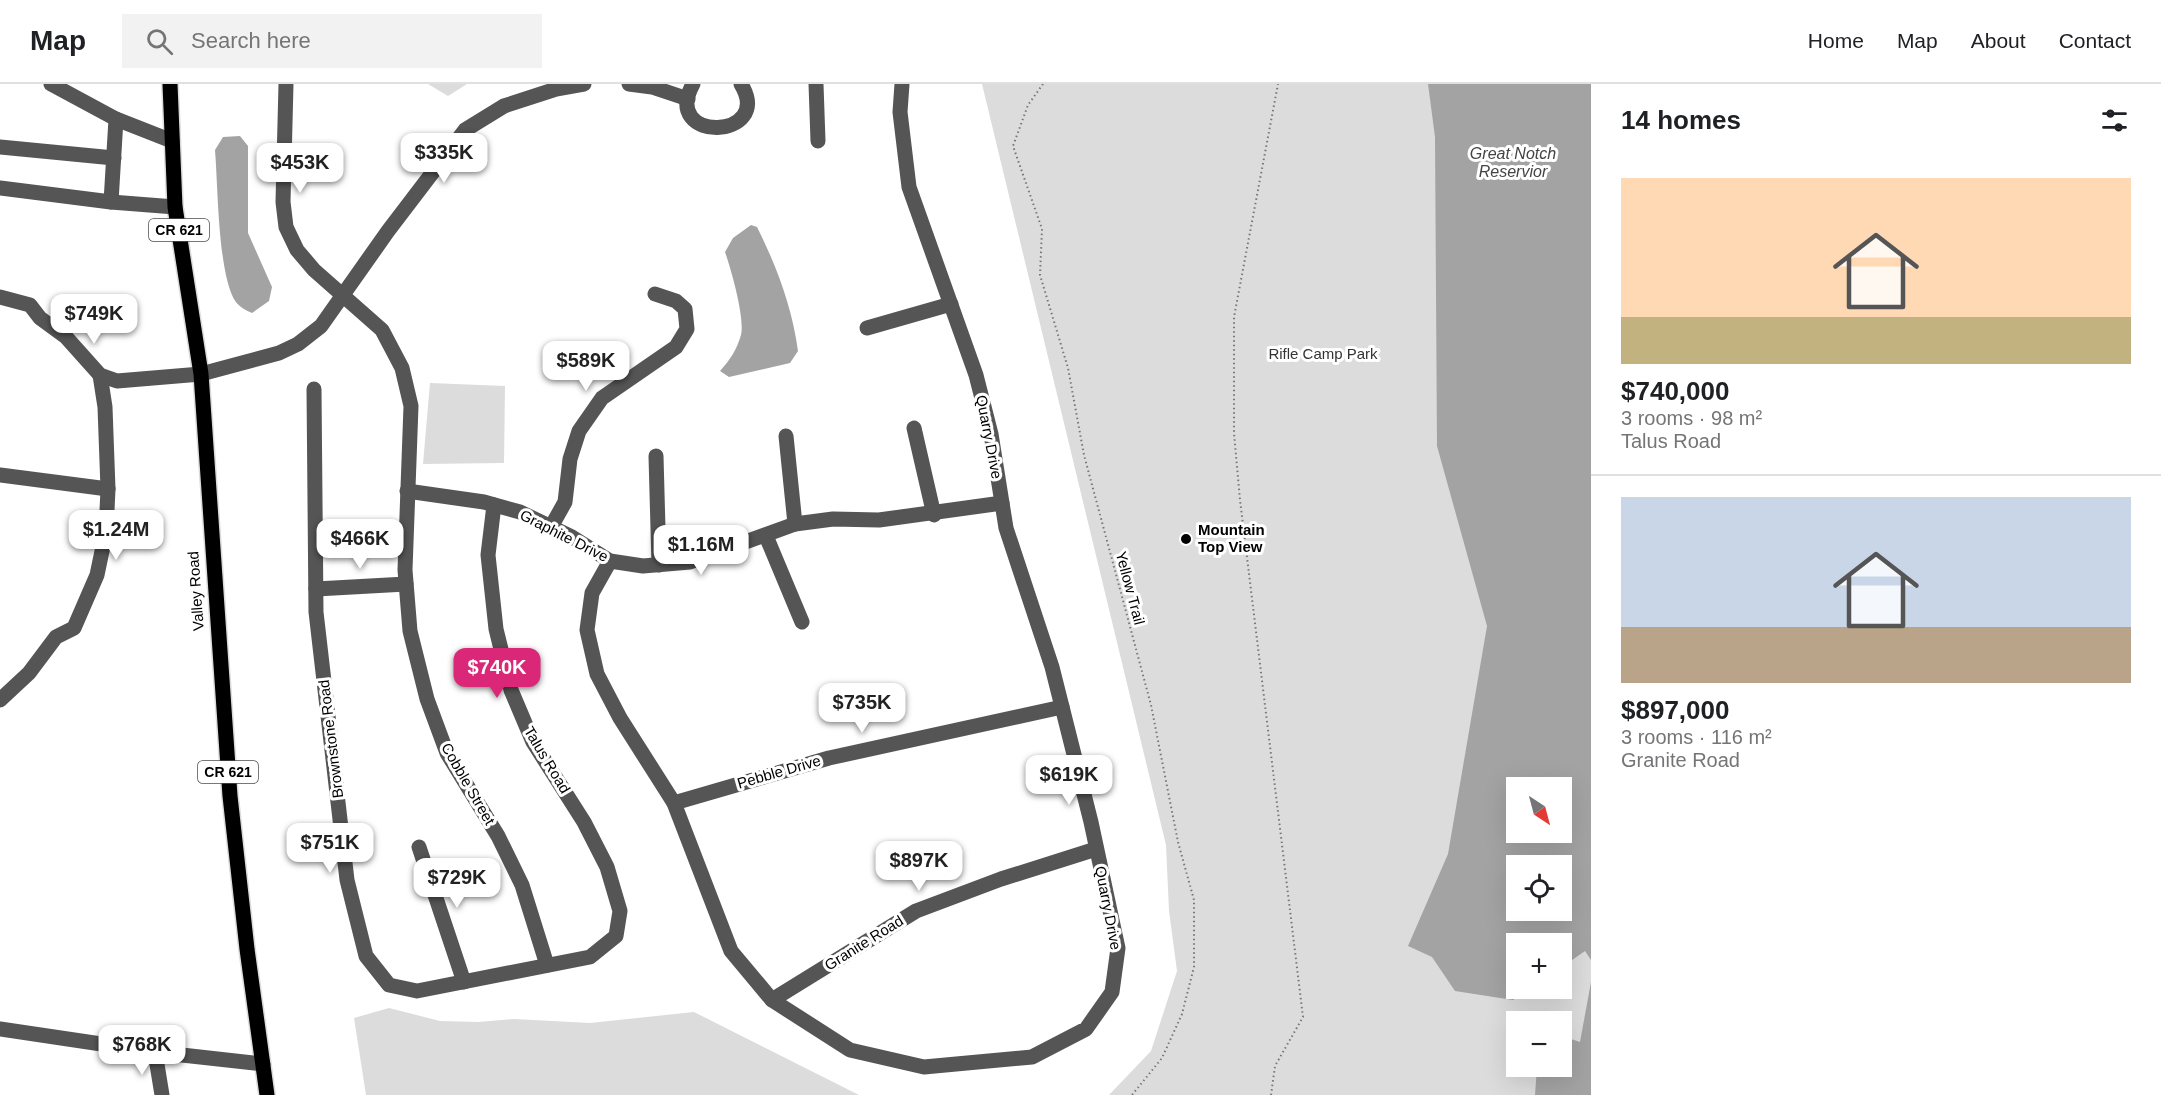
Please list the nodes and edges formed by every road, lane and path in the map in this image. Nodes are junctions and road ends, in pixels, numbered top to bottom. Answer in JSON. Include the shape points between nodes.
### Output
{"nodes":[{"id":1,"x":51,"y":84,"type":"edge"},
{"id":2,"x":170,"y":84,"type":"edge"},
{"id":3,"x":286,"y":84,"type":"edge"},
{"id":4,"x":584,"y":84,"type":"edge"},
{"id":5,"x":629,"y":84,"type":"edge"},
{"id":6,"x":693,"y":84,"type":"edge"},
{"id":7,"x":741,"y":84,"type":"edge"},
{"id":8,"x":816,"y":84,"type":"edge"},
{"id":9,"x":902,"y":84,"type":"edge"},
{"id":10,"x":1043,"y":84,"type":"edge"},
{"id":11,"x":1278,"y":84,"type":"edge"},
{"id":12,"x":688,"y":99,"type":"junction"},
{"id":13,"x":116,"y":119,"type":"junction"},
{"id":14,"x":172,"y":141,"type":"junction"},
{"id":15,"x":818,"y":141,"type":"dead end"},
{"id":16,"x":0,"y":147,"type":"edge"},
{"id":17,"x":114,"y":158,"type":"junction"},
{"id":18,"x":0,"y":188,"type":"edge"},
{"id":19,"x":111,"y":202,"type":"junction"},
{"id":20,"x":175,"y":207,"type":"junction"},
{"id":21,"x":655,"y":294,"type":"dead end"},
{"id":22,"x":345,"y":296,"type":"junction"},
{"id":23,"x":0,"y":297,"type":"edge"},
{"id":24,"x":951,"y":304,"type":"junction"},
{"id":25,"x":867,"y":328,"type":"dead end"},
{"id":26,"x":201,"y":374,"type":"junction"},
{"id":27,"x":100,"y":375,"type":"junction"},
{"id":28,"x":314,"y":389,"type":"dead end"},
{"id":29,"x":915,"y":428,"type":"dead end"},
{"id":30,"x":786,"y":436,"type":"dead end"},
{"id":31,"x":656,"y":456,"type":"dead end"},
{"id":32,"x":0,"y":475,"type":"edge"},
{"id":33,"x":108,"y":489,"type":"junction"},
{"id":34,"x":407,"y":490,"type":"junction"},
{"id":35,"x":1002,"y":503,"type":"junction"},
{"id":36,"x":494,"y":505,"type":"junction"},
{"id":37,"x":934,"y":514,"type":"junction"},
{"id":38,"x":795,"y":524,"type":"junction"},
{"id":39,"x":550,"y":527,"type":"junction"},
{"id":40,"x":766,"y":536,"type":"junction"},
{"id":41,"x":610,"y":561,"type":"junction"},
{"id":42,"x":658,"y":565,"type":"junction"},
{"id":43,"x":406,"y":584,"type":"junction"},
{"id":44,"x":316,"y":589,"type":"junction"},
{"id":45,"x":802,"y":622,"type":"dead end"},
{"id":46,"x":0,"y":700,"type":"edge"},
{"id":47,"x":1062,"y":707,"type":"junction"},
{"id":48,"x":674,"y":804,"type":"junction"},
{"id":49,"x":419,"y":847,"type":"dead end"},
{"id":50,"x":1096,"y":849,"type":"junction"},
{"id":51,"x":607,"y":867,"type":"joint"},
{"id":52,"x":547,"y":965,"type":"junction"},
{"id":53,"x":464,"y":982,"type":"junction"},
{"id":54,"x":772,"y":1000,"type":"junction"},
{"id":55,"x":0,"y":1029,"type":"edge"},
{"id":56,"x":155,"y":1052,"type":"junction"},
{"id":57,"x":263,"y":1065,"type":"junction"},
{"id":58,"x":162,"y":1095,"type":"edge"},
{"id":59,"x":267,"y":1095,"type":"edge"},
{"id":60,"x":1132,"y":1095,"type":"edge"},
{"id":61,"x":1271,"y":1095,"type":"edge"}],
"edges":[{"from":1,"to":13,"type":"street"},
{"from":2,"to":14,"type":"main road","name":"Valley Road","number":"CR 621"},
{"from":3,"to":22,"type":"street","name":"Cobble Street","via":[[286,227],[297,250],[314,270]]},
{"from":4,"to":22,"type":"street","via":[[504,106],[465,130],[388,231]]},
{"from":5,"to":12,"type":"street"},
{"from":6,"to":12,"type":"street"},
{"from":7,"to":12,"type":"street","via":[[746,106],[728,128],[708,129],[700,124],[689,109]]},
{"from":8,"to":15,"type":"street"},
{"from":9,"to":24,"type":"street","name":"Quarry Drive","via":[[900,112],[909,187]]},
{"from":10,"to":60,"type":"path","name":"Yellow Trail","via":[[1028,105],[1013,146],[1042,229],[1040,275],[1068,368],[1084,455],[1151,705],[1178,842],[1194,900],[1194,967],[1182,1014],[1162,1058]]},
{"from":11,"to":61,"type":"path","via":[[1234,317],[1234,433],[1240,500],[1304,1017],[1275,1066]]},
{"from":13,"to":14,"type":"street"},
{"from":13,"to":17,"type":"street"},
{"from":14,"to":20,"type":"main road","name":"Valley Road","number":"CR 621"},
{"from":16,"to":17,"type":"street"},
{"from":17,"to":19,"type":"street"},
{"from":18,"to":19,"type":"street"},
{"from":19,"to":20,"type":"street"},
{"from":20,"to":26,"type":"main road","name":"Valley Road","number":"CR 621"},
{"from":21,"to":39,"type":"street","via":[[686,309],[687,328],[676,347],[602,398],[579,431],[570,459],[565,502]]},
{"from":22,"to":26,"type":"street","via":[[321,326],[298,344]]},
{"from":22,"to":34,"type":"street","name":"Cobble Street","via":[[382,330],[402,368],[411,406]]},
{"from":23,"to":27,"type":"street","via":[[30,305]]},
{"from":24,"to":25,"type":"street"},
{"from":24,"to":35,"type":"street","name":"Quarry Drive","via":[[976,375]]},
{"from":26,"to":27,"type":"street","via":[[117,381]]},
{"from":26,"to":57,"type":"main road","name":"Valley Road","number":"CR 621","via":[[230,796]]},
{"from":27,"to":33,"type":"street"},
{"from":28,"to":44,"type":"street","name":"Brownstone Road"},
{"from":29,"to":37,"type":"street"},
{"from":30,"to":38,"type":"street"},
{"from":31,"to":42,"type":"street"},
{"from":32,"to":33,"type":"street"},
{"from":33,"to":46,"type":"street","via":[[106,532],[86,605],[74,628],[56,637],[30,673]]},
{"from":34,"to":36,"type":"street","name":"Graphite Drive"},
{"from":34,"to":43,"type":"street","name":"Cobble Street"},
{"from":35,"to":37,"type":"street","name":"Graphite Drive"},
{"from":35,"to":47,"type":"street","name":"Quarry Drive","via":[[1006,528]]},
{"from":36,"to":39,"type":"street","name":"Graphite Drive"},
{"from":36,"to":51,"type":"street","name":"Talus Road","via":[[488,555],[496,629],[511,690],[533,742],[584,822]]},
{"from":37,"to":38,"type":"street","name":"Graphite Drive"},
{"from":38,"to":40,"type":"street","name":"Graphite Drive"},
{"from":39,"to":41,"type":"street","name":"Graphite Drive"},
{"from":40,"to":42,"type":"street","name":"Graphite Drive","via":[[690,562]]},
{"from":40,"to":45,"type":"street"},
{"from":41,"to":42,"type":"street","name":"Graphite Drive"},
{"from":41,"to":48,"type":"street","name":"Quarry Drive","via":[[592,593],[587,630],[597,674]]},
{"from":43,"to":44,"type":"street"},
{"from":43,"to":52,"type":"street","name":"Cobble Street","via":[[410,631],[427,699],[447,753],[498,836],[522,885]]},
{"from":44,"to":53,"type":"street","name":"Brownstone Road","via":[[347,880],[366,956],[388,985],[417,991]]},
{"from":47,"to":48,"type":"street","name":"Pebble Drive","via":[[829,758]]},
{"from":47,"to":50,"type":"street","name":"Quarry Drive"},
{"from":48,"to":54,"type":"street","name":"Quarry Drive","via":[[731,951]]},
{"from":49,"to":53,"type":"street"},
{"from":50,"to":54,"type":"street","name":"Granite Road","via":[[916,911]]},
{"from":50,"to":54,"type":"street","name":"Quarry Drive","via":[[1118,948],[1112,992],[1086,1029],[1032,1057],[924,1067],[850,1050]]},
{"from":51,"to":52,"type":"street","name":"Brownstone Road","via":[[620,911],[616,936],[590,957]]},
{"from":52,"to":53,"type":"street","name":"Brownstone Road"},
{"from":55,"to":56,"type":"street"},
{"from":56,"to":57,"type":"street"},
{"from":56,"to":58,"type":"street"},
{"from":57,"to":59,"type":"main road","name":"Valley Road","number":"CR 621"}]}
